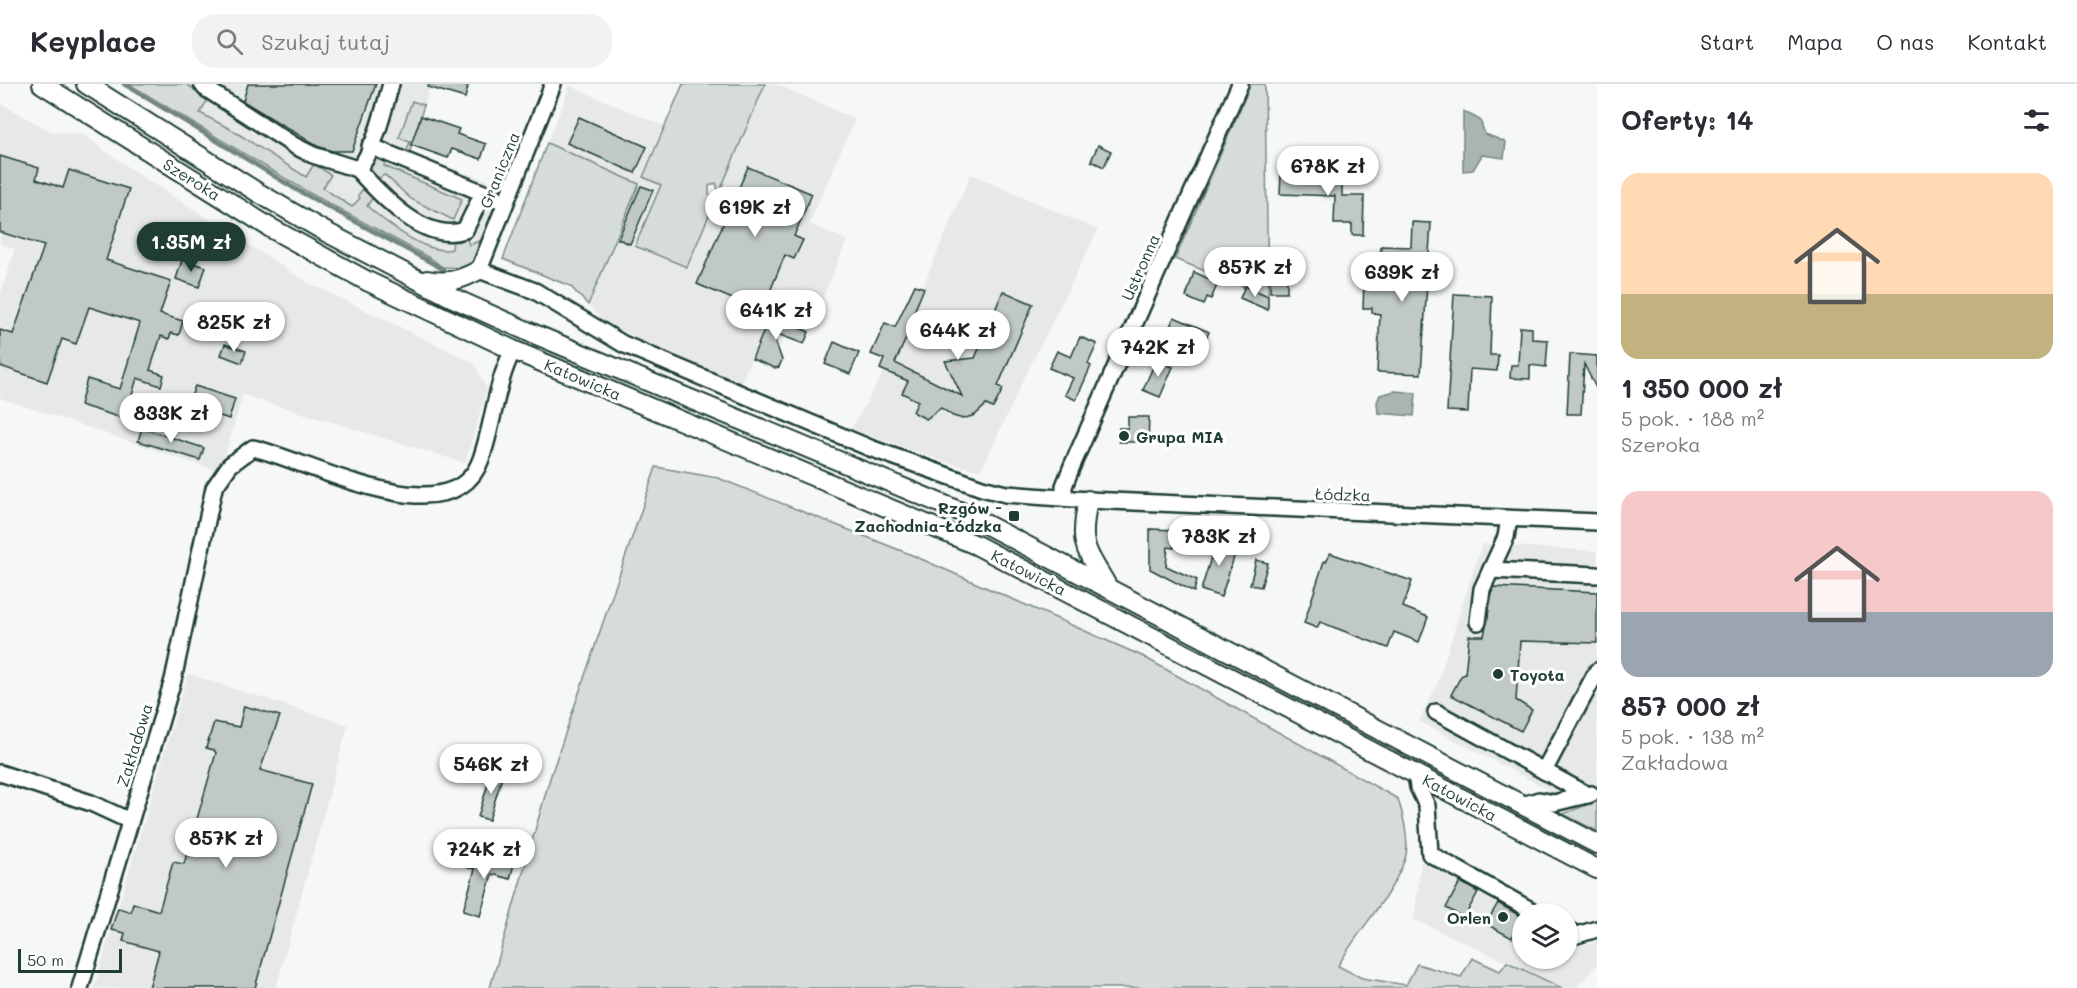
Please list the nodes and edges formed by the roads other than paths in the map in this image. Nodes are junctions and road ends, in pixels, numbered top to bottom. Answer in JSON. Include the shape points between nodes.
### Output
{"nodes":[{"id":1,"x":42,"y":84,"type":"edge"},
{"id":2,"x":86,"y":84,"type":"edge"},
{"id":3,"x":202,"y":84,"type":"edge"},
{"id":4,"x":391,"y":84,"type":"edge"},
{"id":5,"x":553,"y":84,"type":"edge"},
{"id":6,"x":1240,"y":84,"type":"edge"},
{"id":7,"x":370,"y":146,"type":"junction"},
{"id":8,"x":357,"y":169,"type":"junction"},
{"id":9,"x":483,"y":193,"type":"junction"},
{"id":10,"x":505,"y":202,"type":"junction"},
{"id":11,"x":479,"y":270,"type":"junction"},
{"id":12,"x":410,"y":276,"type":"junction"},
{"id":13,"x":451,"y":297,"type":"joint"},
{"id":14,"x":442,"y":318,"type":"joint"},
{"id":15,"x":513,"y":350,"type":"junction"},
{"id":16,"x":1064,"y":498,"type":"junction"},
{"id":17,"x":1088,"y":500,"type":"junction"},
{"id":18,"x":1509,"y":519,"type":"junction"},
{"id":19,"x":1597,"y":522,"type":"edge"},
{"id":20,"x":1491,"y":570,"type":"junction"},
{"id":21,"x":1597,"y":575,"type":"edge"},
{"id":22,"x":1107,"y":586,"type":"junction"},
{"id":23,"x":1478,"y":622,"type":"dead end"},
{"id":24,"x":1597,"y":671,"type":"edge"},
{"id":25,"x":1436,"y":712,"type":"dead end"},
{"id":26,"x":1544,"y":771,"type":"junction"},
{"id":27,"x":0,"y":773,"type":"edge"},
{"id":28,"x":1416,"y":775,"type":"junction"},
{"id":29,"x":1593,"y":794,"type":"edge"},
{"id":30,"x":1522,"y":804,"type":"junction"},
{"id":31,"x":130,"y":821,"type":"junction"},
{"id":32,"x":1597,"y":844,"type":"edge"},
{"id":33,"x":1597,"y":869,"type":"edge"},
{"id":34,"x":1518,"y":903,"type":"edge"},
{"id":35,"x":1597,"y":929,"type":"edge"},
{"id":36,"x":1578,"y":935,"type":"edge"},
{"id":37,"x":80,"y":988,"type":"edge"}],
"edges":[{"from":1,"to":14,"type":"main road","name":"Szeroka","via":[[268,227]]},
{"from":2,"to":12,"type":"main road","name":"Szeroka","via":[[267,198]]},
{"from":3,"to":8,"type":"street","via":[[295,146]]},
{"from":4,"to":7,"type":"street"},
{"from":5,"to":10,"type":"street","name":"Graniczna"},
{"from":6,"to":16,"type":"street","name":"Ustronna","via":[[1072,466]]},
{"from":7,"to":8,"type":"street"},
{"from":7,"to":9,"type":"street"},
{"from":8,"to":9,"type":"street","via":[[394,207],[443,234],[465,230]]},
{"from":9,"to":10,"type":"street"},
{"from":10,"to":11,"type":"street","name":"Graniczna"},
{"from":11,"to":12,"type":"main road","via":[[452,282]]},
{"from":11,"to":16,"type":"street","name":"Łódzka","via":[[535,291],[622,344],[870,448],[982,488],[1006,494]]},
{"from":12,"to":13,"type":"main road","name":"Szeroka"},
{"from":13,"to":22,"type":"main road","name":"Katowicka","via":[[966,514]]},
{"from":14,"to":15,"type":"main road","name":"Katowicka"},
{"from":15,"to":28,"type":"main road","name":"Katowicka","via":[[976,545]]},
{"from":15,"to":31,"type":"street","name":"Zakładowa","via":[[501,378],[481,461],[470,478],[450,490],[429,496],[402,495],[253,448],[230,465],[214,488],[208,509],[173,680]]},
{"from":16,"to":17,"type":"street","name":"Łódzka"},
{"from":17,"to":18,"type":"street","name":"Łódzka"},
{"from":17,"to":22,"type":"main road","via":[[1082,527],[1084,542]]},
{"from":18,"to":19,"type":"street","name":"Łódzka"},
{"from":18,"to":20,"type":"street","via":[[1506,537]]},
{"from":20,"to":21,"type":"street"},
{"from":20,"to":23,"type":"street","via":[[1482,589]]},
{"from":22,"to":30,"type":"main road","name":"Katowicka"},
{"from":24,"to":26,"type":"street"},
{"from":25,"to":26,"type":"street"},
{"from":26,"to":29,"type":"street"},
{"from":27,"to":31,"type":"street","via":[[91,803]]},
{"from":28,"to":33,"type":"main road","name":"Katowicka"},
{"from":28,"to":34,"type":"street","via":[[1427,806],[1430,854]]},
{"from":29,"to":30,"type":"street","via":[[1554,803],[1539,800]]},
{"from":30,"to":32,"type":"main road","name":"Katowicka"},
{"from":31,"to":37,"type":"street","name":"Zakładowa"},
{"from":35,"to":36,"type":"street"}]}
